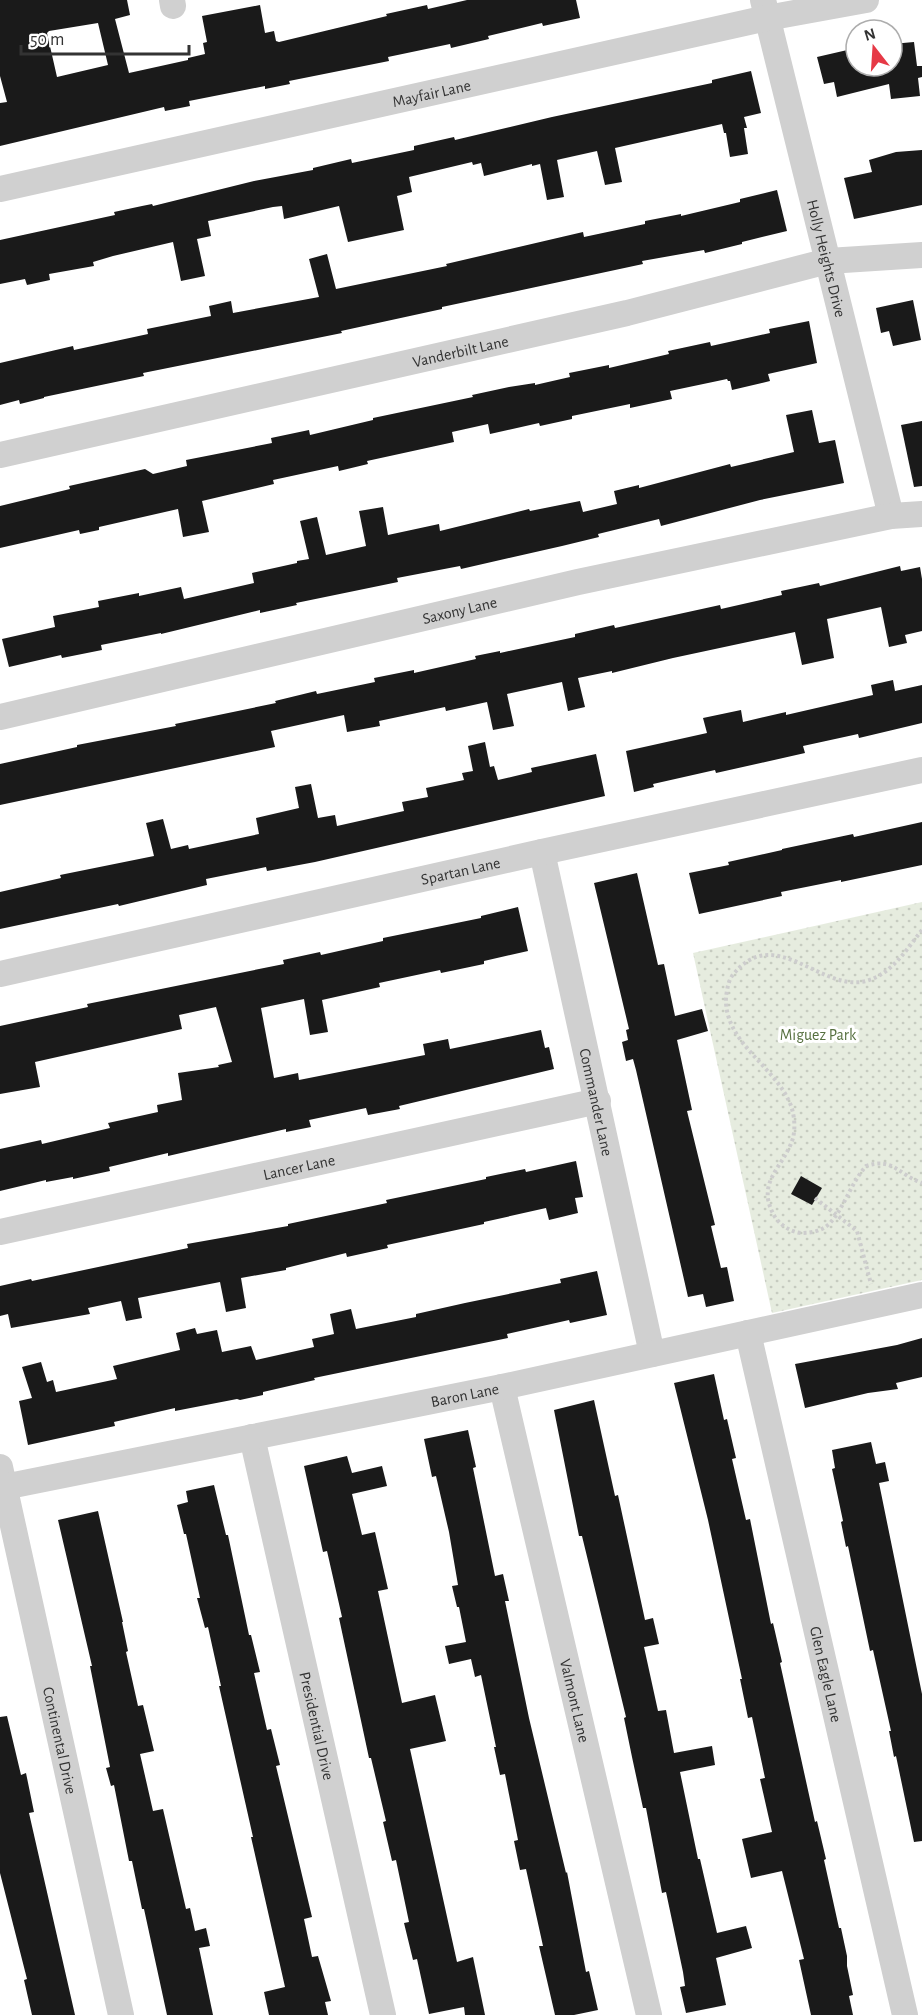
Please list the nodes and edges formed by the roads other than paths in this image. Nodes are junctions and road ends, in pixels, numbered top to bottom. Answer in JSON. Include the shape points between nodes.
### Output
{"nodes":[{"id":1,"x":866,"y":0,"type":"edge"},
{"id":2,"x":765,"y":9,"type":"edge"},
{"id":3,"x":0,"y":189,"type":"edge"},
{"id":4,"x":922,"y":255,"type":"edge"},
{"id":5,"x":828,"y":261,"type":"junction"},
{"id":6,"x":0,"y":456,"type":"edge"},
{"id":7,"x":922,"y":514,"type":"edge"},
{"id":8,"x":891,"y":516,"type":"junction"},
{"id":9,"x":0,"y":717,"type":"edge"},
{"id":10,"x":922,"y":770,"type":"edge"},
{"id":11,"x":542,"y":852,"type":"junction"},
{"id":12,"x":0,"y":974,"type":"edge"},
{"id":13,"x":598,"y":1101,"type":"junction"},
{"id":14,"x":0,"y":1232,"type":"edge"},
{"id":15,"x":922,"y":1295,"type":"edge"},
{"id":16,"x":748,"y":1333,"type":"junction"},
{"id":17,"x":652,"y":1354,"type":"junction"},
{"id":18,"x":502,"y":1386,"type":"junction"},
{"id":19,"x":252,"y":1437,"type":"junction"},
{"id":20,"x":2,"y":1477,"type":"edge"},
{"id":21,"x":121,"y":2015,"type":"edge"},
{"id":22,"x":382,"y":2015,"type":"edge"},
{"id":23,"x":649,"y":2015,"type":"edge"},
{"id":24,"x":905,"y":2015,"type":"edge"}],
"edges":[{"from":1,"to":2,"type":"street","name":"Mayfair Lane"},
{"from":2,"to":3,"type":"street","name":"Mayfair Lane"},
{"from":2,"to":5,"type":"street","name":"Holly Heights Drive"},
{"from":4,"to":5,"type":"street","name":"Vanderbilt Lane"},
{"from":5,"to":6,"type":"street","name":"Vanderbilt Lane","via":[[627,313]]},
{"from":5,"to":8,"type":"street","name":"Holly Heights Drive"},
{"from":7,"to":8,"type":"street","name":"Saxony Lane"},
{"from":8,"to":9,"type":"street","name":"Saxony Lane","via":[[578,582]]},
{"from":10,"to":11,"type":"street","name":"Spartan Lane"},
{"from":11,"to":12,"type":"street","name":"Spartan Lane"},
{"from":11,"to":13,"type":"street","name":"Commander Lane"},
{"from":13,"to":14,"type":"street","name":"Lancer Lane"},
{"from":13,"to":17,"type":"street","name":"Commander Lane"},
{"from":15,"to":16,"type":"street","name":"Baron Lane"},
{"from":16,"to":17,"type":"street","name":"Baron Lane"},
{"from":16,"to":24,"type":"street","name":"Glen Eagle Lane"},
{"from":17,"to":18,"type":"street","name":"Baron Lane"},
{"from":18,"to":19,"type":"street","name":"Baron Lane"},
{"from":18,"to":23,"type":"street","name":"Valmont Lane"},
{"from":19,"to":20,"type":"street","name":"Baron Lane"},
{"from":19,"to":22,"type":"street","name":"Presidential Drive"},
{"from":20,"to":21,"type":"street","name":"Continental Drive"}]}
